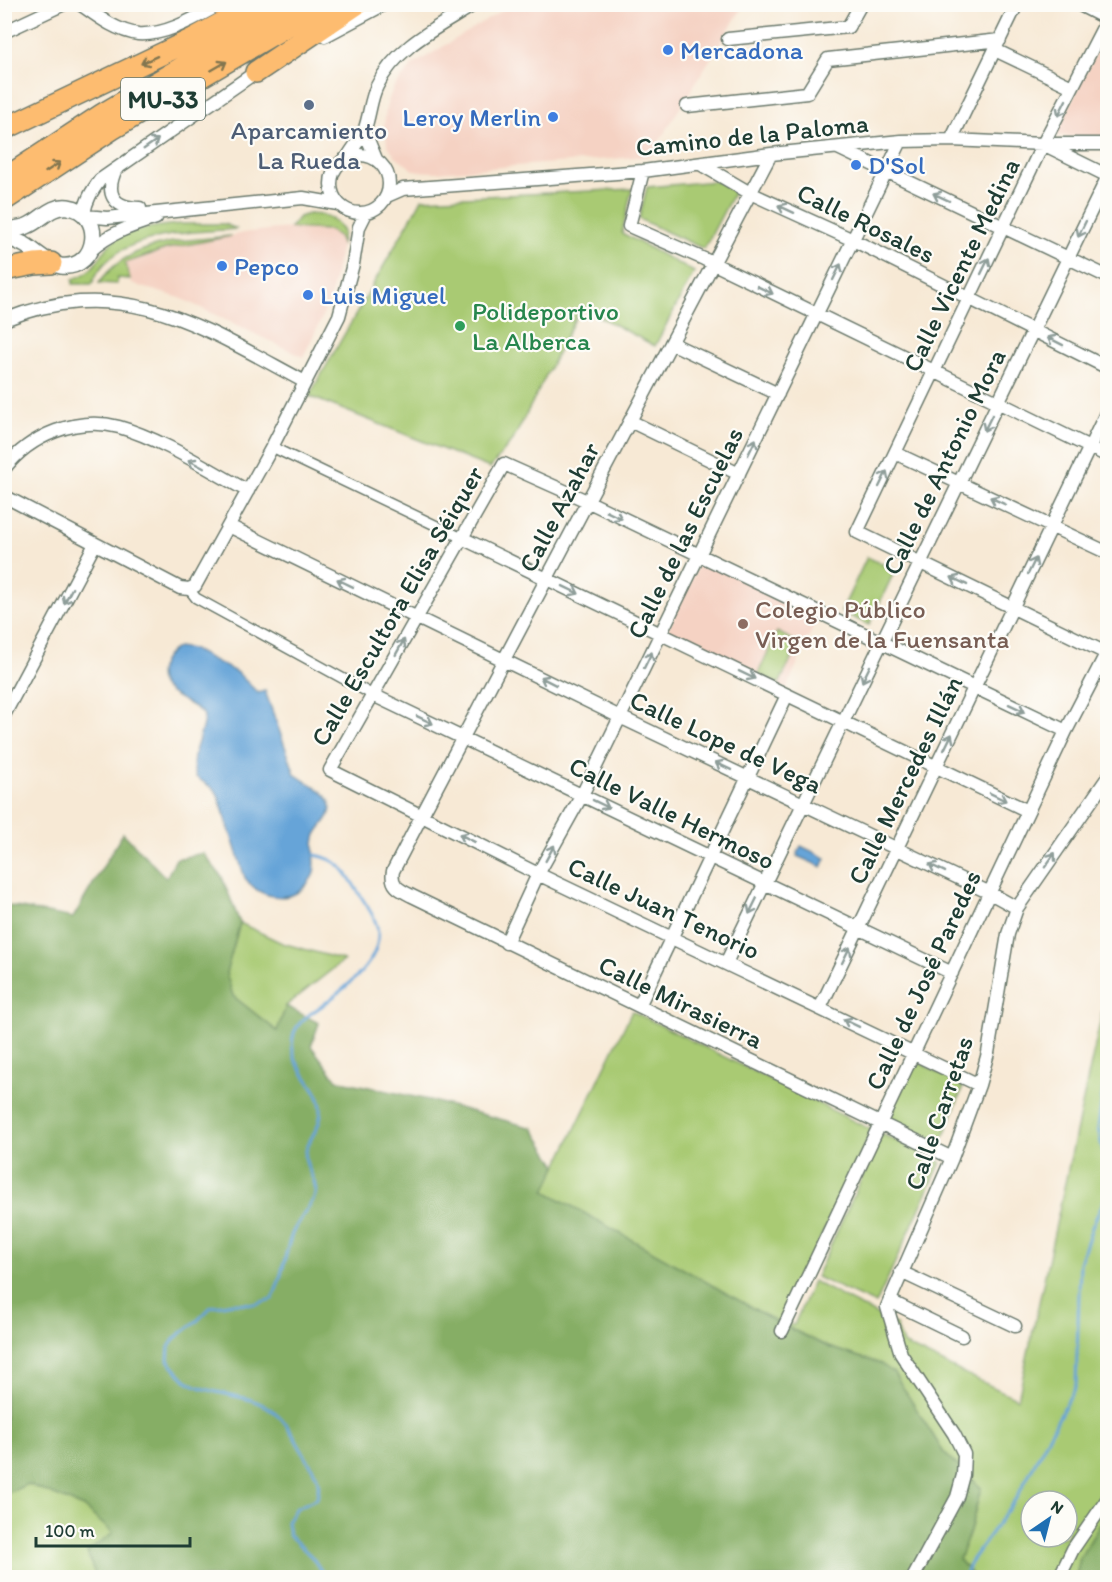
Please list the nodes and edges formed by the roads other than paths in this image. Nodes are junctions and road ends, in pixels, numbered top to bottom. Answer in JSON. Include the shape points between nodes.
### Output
{"nodes":[{"id":1,"x":64,"y":4,"type":"edge"},
{"id":2,"x":80,"y":4,"type":"edge"},
{"id":3,"x":221,"y":4,"type":"edge"},
{"id":4,"x":257,"y":4,"type":"edge"},
{"id":5,"x":290,"y":4,"type":"edge"},
{"id":6,"x":324,"y":4,"type":"edge"},
{"id":7,"x":357,"y":4,"type":"edge"},
{"id":8,"x":385,"y":4,"type":"edge"},
{"id":9,"x":475,"y":4,"type":"edge"},
{"id":10,"x":861,"y":4,"type":"edge"},
{"id":11,"x":1017,"y":4,"type":"edge"},
{"id":12,"x":1078,"y":4,"type":"edge"},
{"id":13,"x":1107,"y":19,"type":"edge"},
{"id":14,"x":4,"y":32,"type":"edge"},
{"id":15,"x":728,"y":39,"type":"dead end"},
{"id":16,"x":998,"y":45,"type":"junction"},
{"id":17,"x":256,"y":72,"type":"junction"},
{"id":18,"x":1072,"y":87,"type":"junction"},
{"id":19,"x":687,"y":105,"type":"dead end"},
{"id":20,"x":38,"y":112,"type":"junction"},
{"id":21,"x":4,"y":121,"type":"edge"},
{"id":22,"x":4,"y":129,"type":"edge"},
{"id":23,"x":364,"y":130,"type":"junction"},
{"id":24,"x":951,"y":140,"type":"junction"},
{"id":25,"x":901,"y":141,"type":"junction"},
{"id":26,"x":1043,"y":144,"type":"junction"},
{"id":27,"x":1107,"y":144,"type":"edge"},
{"id":28,"x":837,"y":148,"type":"junction"},
{"id":29,"x":771,"y":154,"type":"junction"},
{"id":30,"x":347,"y":158,"type":"junction"},
{"id":31,"x":376,"y":159,"type":"junction"},
{"id":32,"x":702,"y":165,"type":"junction"},
{"id":33,"x":117,"y":168,"type":"junction"},
{"id":34,"x":644,"y":171,"type":"junction"},
{"id":35,"x":886,"y":171,"type":"junction"},
{"id":36,"x":1107,"y":176,"type":"edge"},
{"id":37,"x":4,"y":179,"type":"edge"},
{"id":38,"x":331,"y":180,"type":"junction"},
{"id":39,"x":389,"y":190,"type":"junction"},
{"id":40,"x":750,"y":193,"type":"junction"},
{"id":41,"x":303,"y":198,"type":"junction"},
{"id":42,"x":4,"y":200,"type":"edge"},
{"id":43,"x":338,"y":204,"type":"junction"},
{"id":44,"x":183,"y":209,"type":"junction"},
{"id":45,"x":349,"y":212,"type":"junction"},
{"id":46,"x":366,"y":213,"type":"junction"},
{"id":47,"x":85,"y":215,"type":"junction"},
{"id":48,"x":41,"y":218,"type":"junction"},
{"id":49,"x":1004,"y":227,"type":"junction"},
{"id":50,"x":4,"y":230,"type":"edge"},
{"id":51,"x":4,"y":235,"type":"edge"},
{"id":52,"x":357,"y":236,"type":"junction"},
{"id":53,"x":853,"y":240,"type":"junction"},
{"id":54,"x":90,"y":251,"type":"junction"},
{"id":55,"x":1068,"y":258,"type":"junction"},
{"id":56,"x":47,"y":260,"type":"junction"},
{"id":57,"x":713,"y":264,"type":"junction"},
{"id":58,"x":4,"y":270,"type":"edge"},
{"id":59,"x":1107,"y":276,"type":"edge"},
{"id":60,"x":969,"y":298,"type":"junction"},
{"id":61,"x":817,"y":315,"type":"junction"},
{"id":62,"x":4,"y":320,"type":"edge"},
{"id":63,"x":1033,"y":330,"type":"junction"},
{"id":64,"x":671,"y":343,"type":"junction"},
{"id":65,"x":1107,"y":368,"type":"edge"},
{"id":66,"x":934,"y":372,"type":"junction"},
{"id":67,"x":305,"y":382,"type":"junction"},
{"id":68,"x":778,"y":394,"type":"junction"},
{"id":69,"x":998,"y":403,"type":"junction"},
{"id":70,"x":1107,"y":409,"type":"edge"},
{"id":71,"x":630,"y":422,"type":"junction"},
{"id":72,"x":272,"y":447,"type":"junction"},
{"id":73,"x":1089,"y":447,"type":"junction"},
{"id":74,"x":896,"y":453,"type":"junction"},
{"id":75,"x":1107,"y":456,"type":"edge"},
{"id":76,"x":4,"y":469,"type":"edge"},
{"id":77,"x":739,"y":474,"type":"junction"},
{"id":78,"x":959,"y":483,"type":"junction"},
{"id":79,"x":248,"y":491,"type":"junction"},
{"id":80,"x":4,"y":496,"type":"edge"},
{"id":81,"x":587,"y":501,"type":"junction"},
{"id":82,"x":229,"y":526,"type":"junction"},
{"id":83,"x":1051,"y":526,"type":"junction"},
{"id":84,"x":462,"y":538,"type":"junction"},
{"id":85,"x":95,"y":544,"type":"junction"},
{"id":86,"x":1107,"y":553,"type":"edge"},
{"id":87,"x":699,"y":556,"type":"junction"},
{"id":88,"x":920,"y":562,"type":"junction"},
{"id":89,"x":547,"y":578,"type":"junction"},
{"id":90,"x":189,"y":589,"type":"junction"},
{"id":91,"x":1012,"y":607,"type":"junction"},
{"id":92,"x":416,"y":617,"type":"junction"},
{"id":93,"x":661,"y":634,"type":"junction"},
{"id":94,"x":881,"y":643,"type":"junction"},
{"id":95,"x":1107,"y":652,"type":"edge"},
{"id":96,"x":504,"y":659,"type":"junction"},
{"id":97,"x":974,"y":688,"type":"junction"},
{"id":98,"x":373,"y":694,"type":"junction"},
{"id":99,"x":787,"y":695,"type":"junction"},
{"id":100,"x":4,"y":715,"type":"edge"},
{"id":101,"x":620,"y":717,"type":"junction"},
{"id":102,"x":843,"y":722,"type":"junction"},
{"id":103,"x":1066,"y":731,"type":"junction"},
{"id":104,"x":463,"y":738,"type":"junction"},
{"id":105,"x":936,"y":767,"type":"junction"},
{"id":106,"x":330,"y":771,"type":"joint"},
{"id":107,"x":1107,"y":777,"type":"edge"},
{"id":108,"x":747,"y":778,"type":"junction"},
{"id":109,"x":582,"y":795,"type":"junction"},
{"id":110,"x":803,"y":803,"type":"junction"},
{"id":111,"x":1028,"y":811,"type":"junction"},
{"id":112,"x":422,"y":815,"type":"junction"},
{"id":113,"x":897,"y":848,"type":"junction"},
{"id":114,"x":710,"y":856,"type":"junction"},
{"id":115,"x":538,"y":874,"type":"junction"},
{"id":116,"x":393,"y":883,"type":"joint"},
{"id":117,"x":765,"y":883,"type":"junction"},
{"id":118,"x":990,"y":893,"type":"junction"},
{"id":119,"x":1017,"y":908,"type":"junction"},
{"id":120,"x":859,"y":928,"type":"junction"},
{"id":121,"x":672,"y":936,"type":"junction"},
{"id":122,"x":506,"y":943,"type":"junction"},
{"id":123,"x":726,"y":963,"type":"junction"},
{"id":124,"x":952,"y":972,"type":"junction"},
{"id":125,"x":639,"y":1006,"type":"junction"},
{"id":126,"x":820,"y":1008,"type":"junction"},
{"id":127,"x":914,"y":1053,"type":"junction"},
{"id":128,"x":979,"y":1085,"type":"junction"},
{"id":129,"x":880,"y":1123,"type":"junction"},
{"id":130,"x":952,"y":1158,"type":"junction"},
{"id":131,"x":901,"y":1272,"type":"junction"},
{"id":132,"x":890,"y":1301,"type":"junction"},
{"id":133,"x":1016,"y":1326,"type":"dead end"},
{"id":134,"x":782,"y":1331,"type":"dead end"},
{"id":135,"x":962,"y":1336,"type":"dead end"},
{"id":136,"x":1107,"y":1498,"type":"edge"},
{"id":137,"x":914,"y":1578,"type":"edge"},
{"id":138,"x":1059,"y":1578,"type":"edge"}],
"edges":[{"from":1,"to":14,"type":"street"},
{"from":2,"to":3,"type":"street","via":[[106,22],[137,34],[177,26]]},
{"from":4,"to":20,"type":"highway","one_way":true,"via":[[194,39]]},
{"from":5,"to":37,"type":"highway","number":"MU-33","via":[[103,114]]},
{"from":42,"to":6,"type":"highway","number":"MU-33","one_way":true,"via":[[112,129]]},
{"from":7,"to":17,"type":"highway"},
{"from":8,"to":17,"type":"street"},
{"from":9,"to":23,"type":"street","via":[[411,44],[392,63],[377,85]]},
{"from":10,"to":15,"type":"street","via":[[848,27]]},
{"from":11,"to":16,"type":"street"},
{"from":12,"to":13,"type":"street"},
{"from":13,"to":18,"type":"street","name":"Calle Vicente Medina"},
{"from":16,"to":18,"type":"street"},
{"from":16,"to":19,"type":"street","via":[[828,59],[807,93]]},
{"from":16,"to":24,"type":"street"},
{"from":33,"to":17,"type":"street","one_way":true},
{"from":18,"to":26,"type":"street","name":"Calle Vicente Medina","one_way":true},
{"from":20,"to":21,"type":"street"},
{"from":20,"to":22,"type":"highway"},
{"from":23,"to":30,"type":"street"},
{"from":23,"to":31,"type":"street"},
{"from":24,"to":25,"type":"street","name":"Camino de la Paloma"},
{"from":24,"to":26,"type":"street","name":"Camino de la Paloma"},
{"from":25,"to":28,"type":"street","name":"Camino de la Paloma"},
{"from":25,"to":35,"type":"street","name":"Calle de las Escuelas"},
{"from":26,"to":27,"type":"street","name":"Camino de la Paloma"},
{"from":26,"to":36,"type":"street"},
{"from":26,"to":49,"type":"street","name":"Calle Vicente Medina"},
{"from":28,"to":29,"type":"street","name":"Camino de la Paloma"},
{"from":28,"to":35,"type":"street"},
{"from":29,"to":32,"type":"street","name":"Camino de la Paloma"},
{"from":29,"to":40,"type":"street","name":"Calle Azahar"},
{"from":30,"to":31,"type":"street","via":[[367,155]]},
{"from":30,"to":38,"type":"street","via":[[333,171]]},
{"from":31,"to":39,"type":"street","via":[[383,166]]},
{"from":32,"to":34,"type":"street","name":"Camino de la Paloma"},
{"from":32,"to":40,"type":"street","name":"Calle Rosales"},
{"from":33,"to":44,"type":"street","via":[[110,190],[118,203],[128,208]]},
{"from":33,"to":47,"type":"street","via":[[90,193]]},
{"from":34,"to":39,"type":"street","name":"Camino de la Paloma"},
{"from":34,"to":57,"type":"street","via":[[630,226]]},
{"from":49,"to":35,"type":"street","one_way":true},
{"from":35,"to":53,"type":"street","name":"Calle de las Escuelas"},
{"from":36,"to":55,"type":"street","name":"Calle de Antonio Mora","one_way":true},
{"from":38,"to":41,"type":"street"},
{"from":38,"to":43,"type":"street"},
{"from":39,"to":46,"type":"street","via":[[381,206]]},
{"from":53,"to":40,"type":"street","name":"Calle Rosales","one_way":true},
{"from":40,"to":57,"type":"street","name":"Calle Azahar"},
{"from":41,"to":43,"type":"street"},
{"from":41,"to":44,"type":"street"},
{"from":43,"to":45,"type":"street"},
{"from":44,"to":47,"type":"street","via":[[107,218]]},
{"from":44,"to":54,"type":"street","via":[[124,228]]},
{"from":45,"to":46,"type":"street"},
{"from":45,"to":52,"type":"street"},
{"from":46,"to":52,"type":"street"},
{"from":47,"to":48,"type":"street","via":[[66,207]]},
{"from":47,"to":54,"type":"street","via":[[94,239]]},
{"from":48,"to":50,"type":"street"},
{"from":48,"to":56,"type":"street","via":[[35,238],[37,248]]},
{"from":49,"to":55,"type":"street"},
{"from":60,"to":49,"type":"street","name":"Calle Vicente Medina","one_way":true},
{"from":51,"to":56,"type":"street"},
{"from":52,"to":67,"type":"street","via":[[339,316]]},
{"from":53,"to":60,"type":"street","name":"Calle Rosales"},
{"from":61,"to":53,"type":"street","name":"Calle de las Escuelas","one_way":true},
{"from":54,"to":56,"type":"street","via":[[73,265],[62,266]]},
{"from":55,"to":59,"type":"street"},
{"from":55,"to":63,"type":"street","name":"Calle de Antonio Mora"},
{"from":56,"to":58,"type":"highway"},
{"from":57,"to":61,"type":"street","one_way":true},
{"from":57,"to":64,"type":"street","name":"Calle Azahar"},
{"from":60,"to":63,"type":"street","name":"Calle Rosales"},
{"from":60,"to":66,"type":"street","name":"Calle Vicente Medina"},
{"from":61,"to":66,"type":"street"},
{"from":61,"to":68,"type":"street","name":"Calle de las Escuelas"},
{"from":62,"to":67,"type":"street","via":[[60,303],[119,302],[158,310]]},
{"from":65,"to":63,"type":"street","name":"Calle Rosales","one_way":true},
{"from":63,"to":69,"type":"street","name":"Calle de Antonio Mora"},
{"from":64,"to":68,"type":"street"},
{"from":64,"to":71,"type":"street","name":"Calle Azahar"},
{"from":66,"to":69,"type":"street"},
{"from":66,"to":74,"type":"street","name":"Calle Vicente Medina"},
{"from":67,"to":72,"type":"street"},
{"from":77,"to":68,"type":"street","name":"Calle de las Escuelas","one_way":true},
{"from":69,"to":73,"type":"street"},
{"from":69,"to":78,"type":"street","name":"Calle de Antonio Mora","one_way":true},
{"from":70,"to":73,"type":"street","name":"Calle Mercedes Illán"},
{"from":71,"to":77,"type":"street"},
{"from":71,"to":81,"type":"street","name":"Calle Azahar"},
{"from":72,"to":79,"type":"street"},
{"from":72,"to":84,"type":"street"},
{"from":73,"to":75,"type":"street"},
{"from":73,"to":83,"type":"street","name":"Calle Mercedes Illán"},
{"from":74,"to":78,"type":"street"},
{"from":88,"to":74,"type":"street","name":"Calle Vicente Medina","one_way":true,"via":[[857,532]]},
{"from":79,"to":76,"type":"street","one_way":true,"via":[[140,434],[117,426],[59,430],[25,448]]},
{"from":77,"to":87,"type":"street","name":"Calle de las Escuelas"},
{"from":83,"to":78,"type":"street","one_way":true},
{"from":78,"to":88,"type":"street","name":"Calle de Antonio Mora"},
{"from":79,"to":82,"type":"street"},
{"from":80,"to":85,"type":"street"},
{"from":81,"to":84,"type":"street","name":"Calle Escultora Elisa Séiquer","via":[[504,464]]},
{"from":81,"to":87,"type":"street","one_way":true},
{"from":81,"to":89,"type":"street","name":"Calle Azahar"},
{"from":82,"to":90,"type":"street","via":[[202,575]]},
{"from":92,"to":82,"type":"street","name":"Calle Lope de Vega","one_way":true},
{"from":83,"to":86,"type":"street"},
{"from":91,"to":83,"type":"street","name":"Calle Mercedes Illán","one_way":true},
{"from":84,"to":89,"type":"street"},
{"from":84,"to":92,"type":"street","name":"Calle Escultora Elisa Séiquer"},
{"from":85,"to":90,"type":"street"},
{"from":85,"to":100,"type":"street","one_way":true},
{"from":87,"to":93,"type":"street","name":"Calle de las Escuelas"},
{"from":87,"to":94,"type":"street"},
{"from":91,"to":88,"type":"street","one_way":true},
{"from":88,"to":94,"type":"street","name":"Calle de Antonio Mora"},
{"from":89,"to":93,"type":"street","one_way":true},
{"from":89,"to":96,"type":"street","name":"Calle Azahar"},
{"from":90,"to":98,"type":"street","via":[[196,598]]},
{"from":91,"to":95,"type":"street"},
{"from":91,"to":97,"type":"street","name":"Calle Mercedes Illán"},
{"from":92,"to":96,"type":"street","name":"Calle Lope de Vega"},
{"from":98,"to":92,"type":"street","name":"Calle Escultora Elisa Séiquer","one_way":true},
{"from":93,"to":99,"type":"street","one_way":true},
{"from":101,"to":93,"type":"street","name":"Calle de las Escuelas","one_way":true},
{"from":94,"to":97,"type":"street"},
{"from":94,"to":102,"type":"street","name":"Calle de Antonio Mora","one_way":true},
{"from":95,"to":103,"type":"street","name":"Calle de José Paredes"},
{"from":101,"to":96,"type":"street","name":"Calle Lope de Vega","one_way":true},
{"from":96,"to":104,"type":"street","name":"Calle Azahar"},
{"from":97,"to":103,"type":"street","one_way":true},
{"from":105,"to":97,"type":"street","name":"Calle Mercedes Illán","one_way":true},
{"from":98,"to":104,"type":"street","name":"Calle Valle Hermoso","one_way":true},
{"from":98,"to":106,"type":"street","name":"Calle Escultora Elisa Séiquer"},
{"from":99,"to":102,"type":"street"},
{"from":99,"to":108,"type":"street"},
{"from":108,"to":101,"type":"street","name":"Calle Lope de Vega","one_way":true},
{"from":101,"to":109,"type":"street","name":"Calle de las Escuelas"},
{"from":102,"to":105,"type":"street"},
{"from":102,"to":110,"type":"street","name":"Calle de Antonio Mora"},
{"from":103,"to":111,"type":"street","name":"Calle de José Paredes"},
{"from":104,"to":109,"type":"street","name":"Calle Valle Hermoso"},
{"from":104,"to":112,"type":"street","name":"Calle Azahar"},
{"from":105,"to":111,"type":"street","one_way":true},
{"from":105,"to":113,"type":"street","name":"Calle Mercedes Illán"},
{"from":106,"to":112,"type":"street","name":"Calle Juan Tenorio"},
{"from":119,"to":107,"type":"street","name":"Calle Carretas","one_way":true},
{"from":108,"to":110,"type":"street","name":"Calle Lope de Vega"},
{"from":108,"to":114,"type":"street"},
{"from":109,"to":114,"type":"street","name":"Calle Valle Hermoso","one_way":true},
{"from":115,"to":109,"type":"street","name":"Calle de las Escuelas","one_way":true},
{"from":110,"to":113,"type":"street","name":"Calle Lope de Vega"},
{"from":110,"to":117,"type":"street","name":"Calle de Antonio Mora"},
{"from":111,"to":118,"type":"street","name":"Calle de José Paredes"},
{"from":115,"to":112,"type":"street","name":"Calle Juan Tenorio","one_way":true},
{"from":112,"to":116,"type":"street","name":"Calle Azahar","via":[[393,871]]},
{"from":118,"to":113,"type":"street","name":"Calle Lope de Vega","one_way":true},
{"from":113,"to":120,"type":"street","name":"Calle Mercedes Illán"},
{"from":114,"to":117,"type":"street","name":"Calle Valle Hermoso"},
{"from":114,"to":121,"type":"street"},
{"from":115,"to":121,"type":"street","name":"Calle Juan Tenorio"},
{"from":115,"to":122,"type":"street","name":"Calle de las Escuelas"},
{"from":116,"to":122,"type":"street","name":"Calle Mirasierra"},
{"from":117,"to":120,"type":"street","name":"Calle Valle Hermoso"},
{"from":117,"to":123,"type":"street","name":"Calle de Antonio Mora","one_way":true},
{"from":118,"to":119,"type":"street","name":"Calle Lope de Vega"},
{"from":118,"to":124,"type":"street","name":"Calle de José Paredes"},
{"from":119,"to":128,"type":"street","name":"Calle Carretas","via":[[1008,934]]},
{"from":120,"to":124,"type":"street","name":"Calle Valle Hermoso"},
{"from":126,"to":120,"type":"street","name":"Calle Mercedes Illán","one_way":true},
{"from":121,"to":123,"type":"street","name":"Calle Juan Tenorio"},
{"from":121,"to":125,"type":"street"},
{"from":122,"to":125,"type":"street","name":"Calle Mirasierra"},
{"from":123,"to":126,"type":"street","name":"Calle Juan Tenorio"},
{"from":124,"to":127,"type":"street","name":"Calle de José Paredes"},
{"from":125,"to":129,"type":"street","name":"Calle Mirasierra"},
{"from":127,"to":126,"type":"street","name":"Calle Juan Tenorio","one_way":true},
{"from":127,"to":128,"type":"street","name":"Calle Juan Tenorio"},
{"from":127,"to":129,"type":"street","name":"Calle de José Paredes"},
{"from":128,"to":130,"type":"street","name":"Calle Carretas"},
{"from":129,"to":130,"type":"street","name":"Calle Mirasierra"},
{"from":129,"to":134,"type":"street","name":"Calle de José Paredes"},
{"from":130,"to":131,"type":"street","name":"Calle Carretas"},
{"from":131,"to":132,"type":"street","name":"Calle Carretas"},
{"from":131,"to":133,"type":"street"},
{"from":132,"to":135,"type":"street"},
{"from":132,"to":137,"type":"street","name":"Calle Carretas","via":[[887,1307],[901,1354],[964,1454],[957,1497]]},
{"from":136,"to":138,"type":"street"}]}
